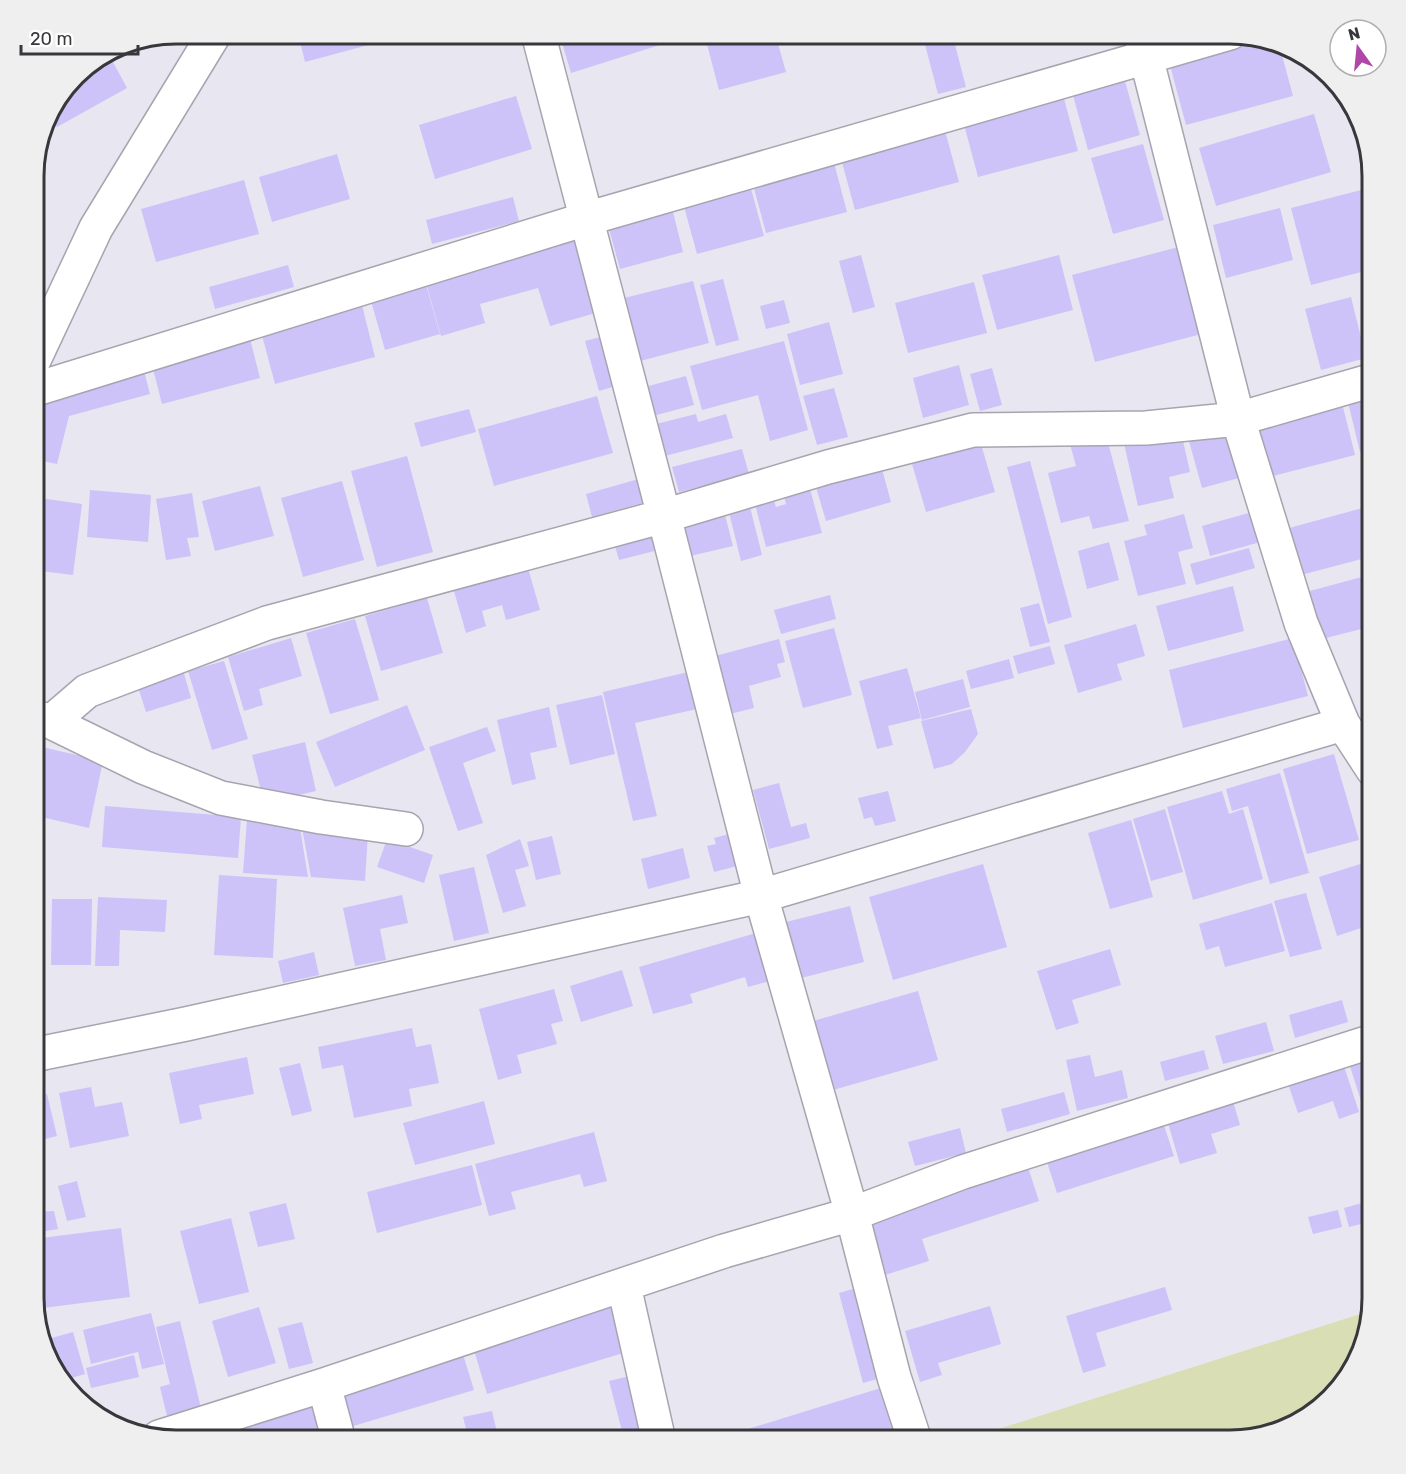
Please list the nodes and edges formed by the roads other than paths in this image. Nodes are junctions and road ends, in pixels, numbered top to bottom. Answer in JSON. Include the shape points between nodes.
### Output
{"nodes":[{"id":1,"x":208,"y":44,"type":"edge"},
{"id":2,"x":540,"y":44,"type":"edge"},
{"id":3,"x":1143,"y":46,"type":"edge"},
{"id":4,"x":586,"y":219,"type":"junction"},
{"id":5,"x":44,"y":339,"type":"edge"},
{"id":6,"x":1363,"y":383,"type":"edge"},
{"id":7,"x":44,"y":387,"type":"edge"},
{"id":8,"x":1238,"y":419,"type":"junction"},
{"id":9,"x":664,"y":516,"type":"junction"},
{"id":10,"x":44,"y":718,"type":"edge"},
{"id":11,"x":44,"y":720,"type":"edge"},
{"id":12,"x":1343,"y":724,"type":"junction"},
{"id":13,"x":1363,"y":752,"type":"edge"},
{"id":14,"x":406,"y":829,"type":"dead end"},
{"id":15,"x":761,"y":896,"type":"junction"},
{"id":16,"x":1363,"y":1044,"type":"edge"},
{"id":17,"x":44,"y":1053,"type":"edge"},
{"id":18,"x":852,"y":1214,"type":"junction"},
{"id":19,"x":624,"y":1286,"type":"junction"},
{"id":20,"x":324,"y":1385,"type":"junction"},
{"id":21,"x":181,"y":1430,"type":"edge"},
{"id":22,"x":336,"y":1430,"type":"edge"},
{"id":23,"x":657,"y":1430,"type":"edge"},
{"id":24,"x":911,"y":1430,"type":"edge"}],
"edges":[{"from":1,"to":5,"type":"street","via":[[96,228]]},
{"from":2,"to":4,"type":"street"},
{"from":3,"to":4,"type":"street"},
{"from":3,"to":8,"type":"street"},
{"from":4,"to":7,"type":"street"},
{"from":4,"to":9,"type":"street"},
{"from":6,"to":8,"type":"street"},
{"from":8,"to":9,"type":"street","via":[[1146,428],[973,430],[828,467]]},
{"from":8,"to":12,"type":"street","via":[[1301,623]]},
{"from":9,"to":10,"type":"street","via":[[267,623],[87,691]]},
{"from":9,"to":15,"type":"street"},
{"from":11,"to":14,"type":"street","via":[[143,767],[221,798]]},
{"from":12,"to":13,"type":"street"},
{"from":12,"to":15,"type":"street"},
{"from":15,"to":17,"type":"street"},
{"from":15,"to":18,"type":"street"},
{"from":16,"to":18,"type":"street","via":[[963,1172]]},
{"from":18,"to":19,"type":"street","via":[[724,1251]]},
{"from":18,"to":24,"type":"street"},
{"from":19,"to":20,"type":"street"},
{"from":19,"to":23,"type":"street"},
{"from":20,"to":21,"type":"street"},
{"from":20,"to":22,"type":"street"}]}
